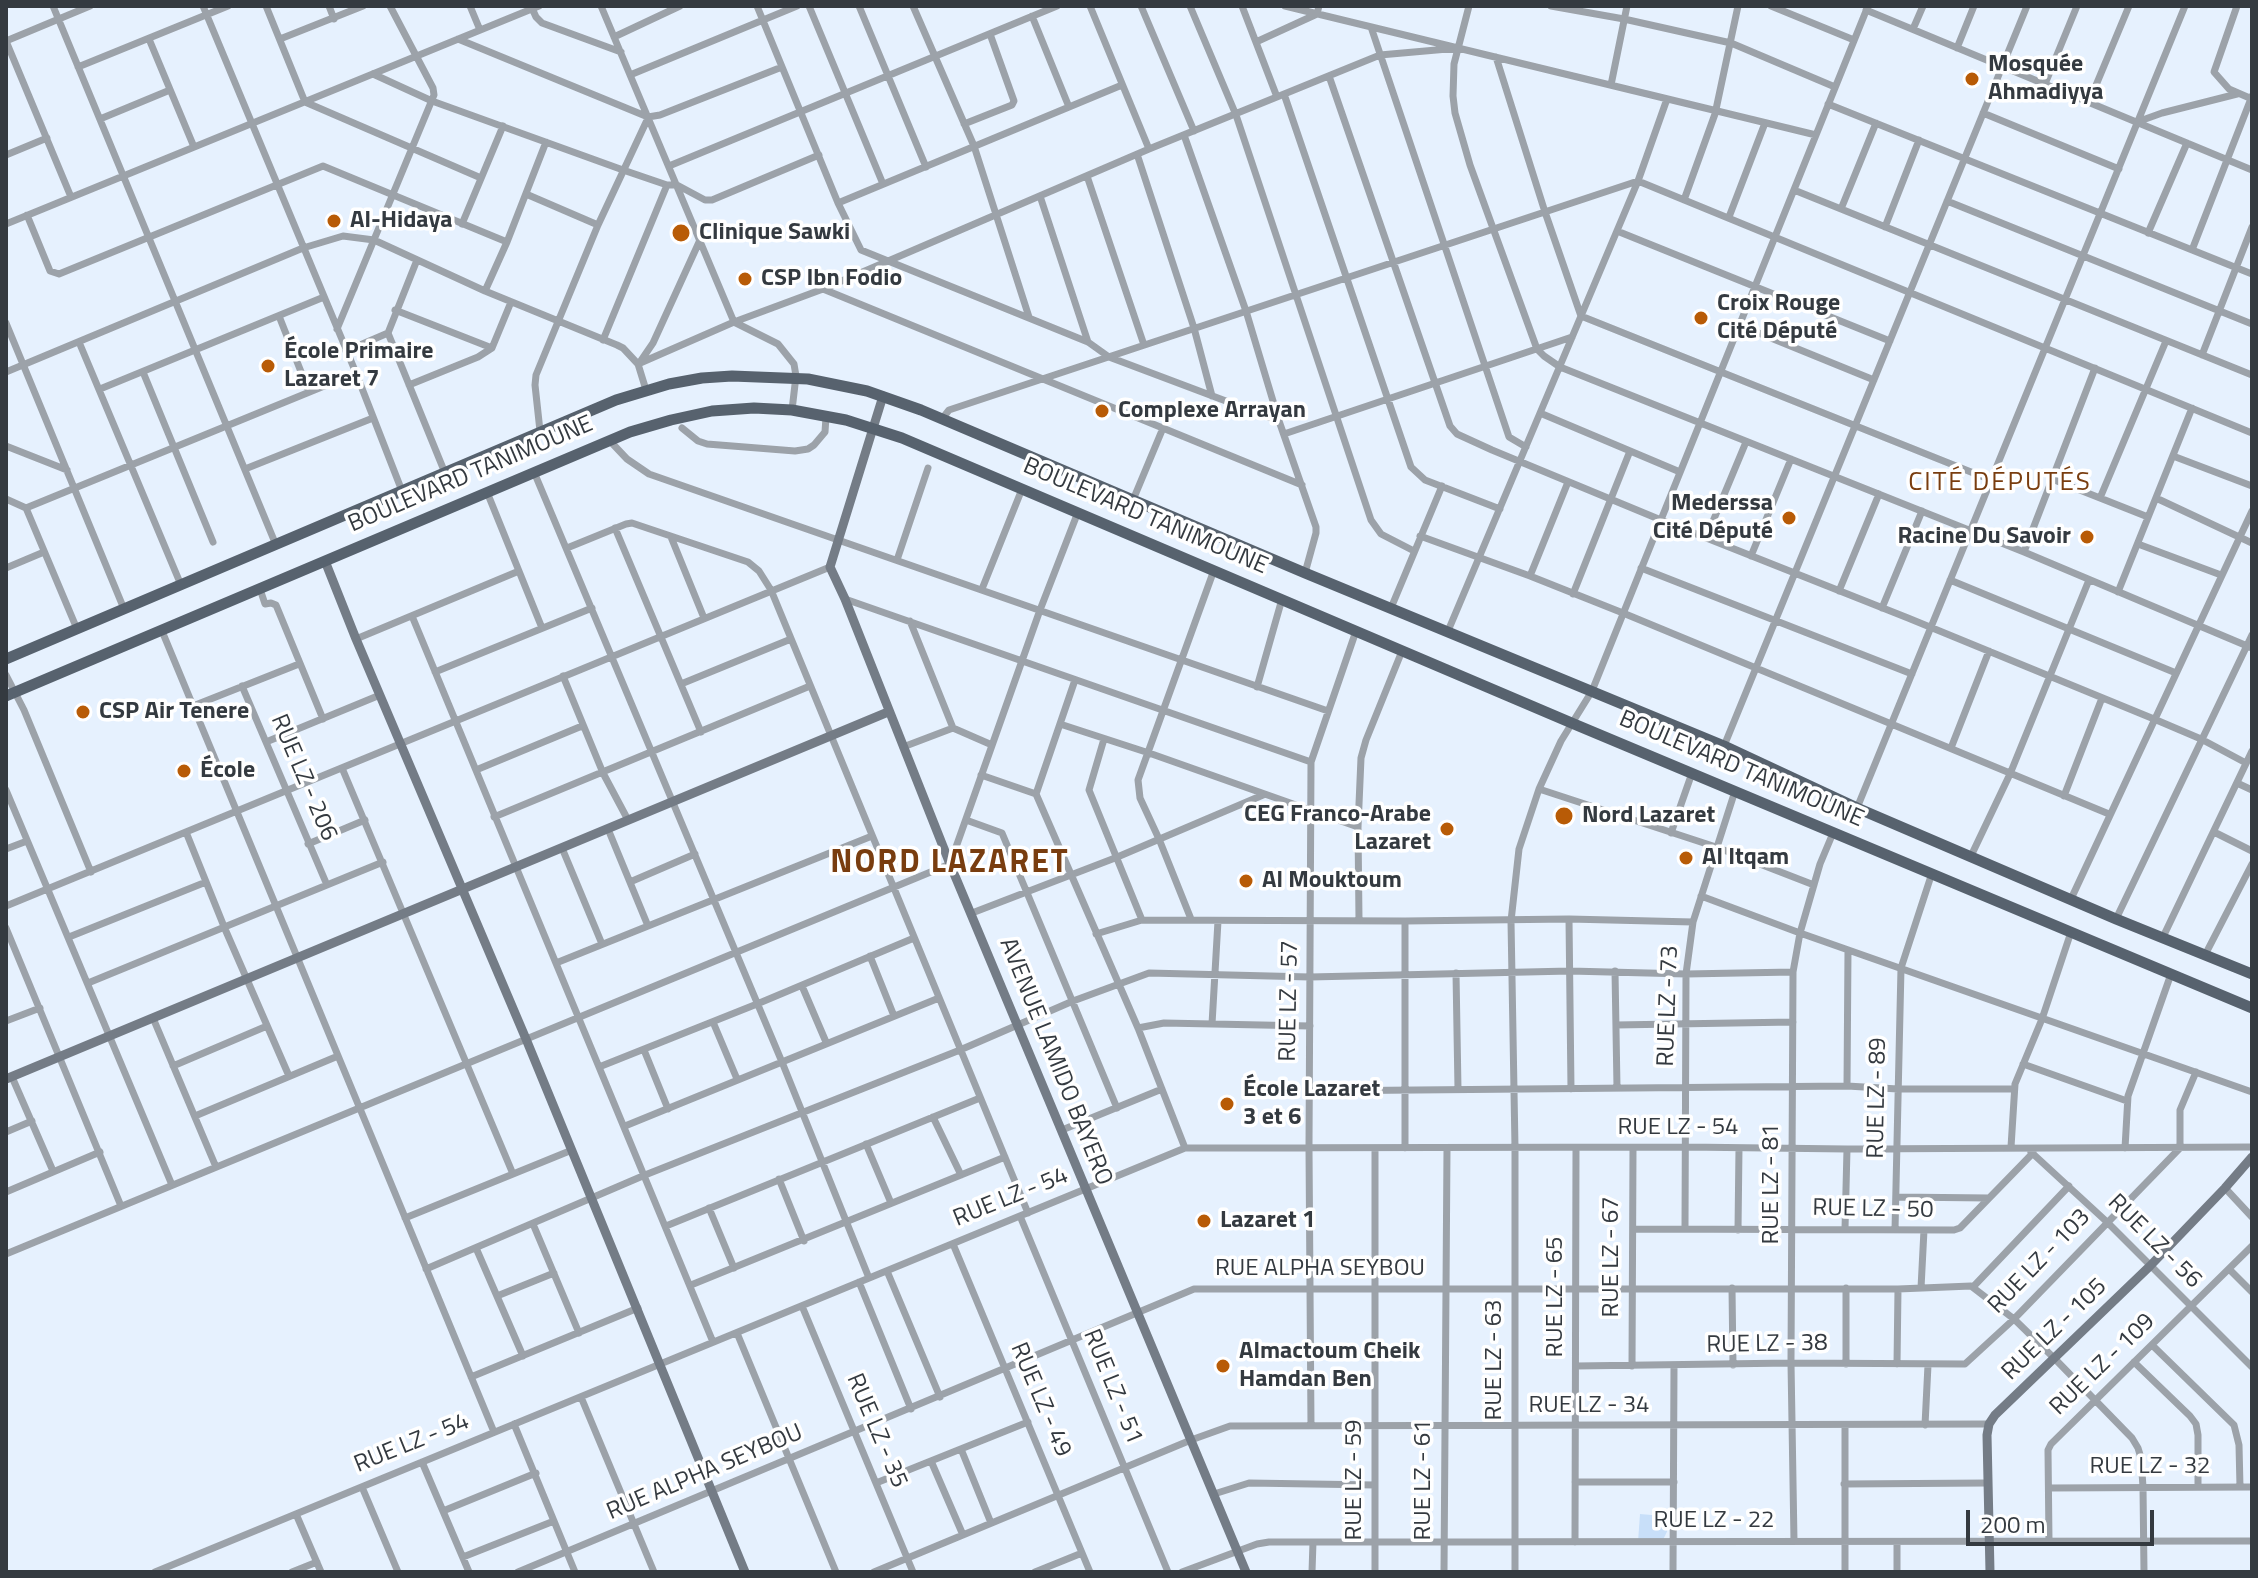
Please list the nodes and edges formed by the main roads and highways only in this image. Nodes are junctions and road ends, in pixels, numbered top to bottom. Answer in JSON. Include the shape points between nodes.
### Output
{"nodes":[{"id":1,"x":6,"y":659,"type":"edge"},
{"id":2,"x":10,"y":694,"type":"edge"},
{"id":3,"x":2250,"y":970,"type":"edge"},
{"id":4,"x":2252,"y":1008,"type":"edge"}],
"edges":[{"from":1,"to":3,"type":"main road","name":"BOULEVARD TANIMOUNE","via":[[645,386],[732,376],[840,384],[942,419],[1724,746],[2116,919]]},
{"from":2,"to":4,"type":"main road","name":"BOULEVARD TANIMOUNE","via":[[650,425],[698,413],[792,410],[902,438]]}]}
